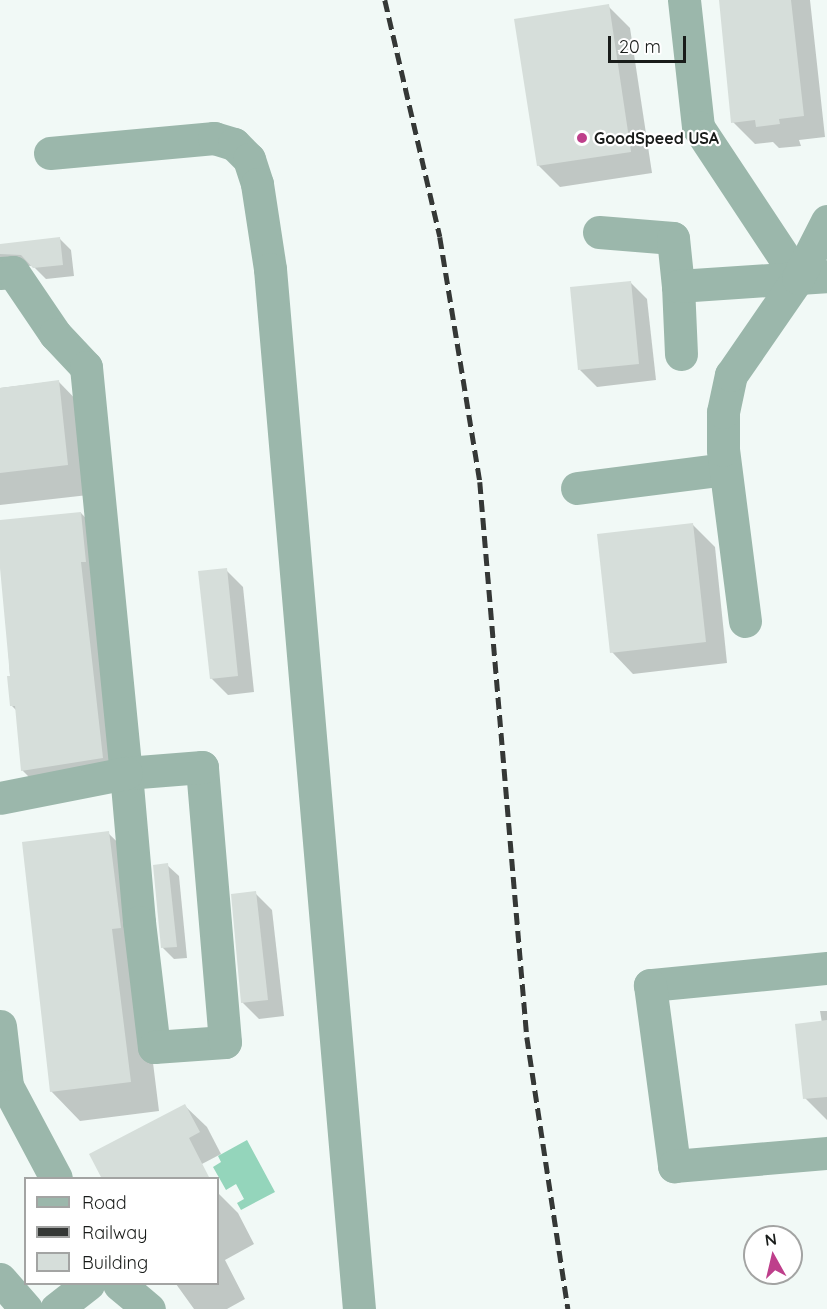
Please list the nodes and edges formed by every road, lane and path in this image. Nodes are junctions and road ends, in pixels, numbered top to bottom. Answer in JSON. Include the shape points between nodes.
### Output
{"nodes":[{"id":1,"x":684,"y":0,"type":"edge"},
{"id":2,"x":50,"y":153,"type":"dead end"},
{"id":3,"x":827,"y":221,"type":"edge"},
{"id":4,"x":599,"y":232,"type":"dead end"},
{"id":5,"x":0,"y":273,"type":"edge"},
{"id":6,"x":813,"y":277,"type":"edge"},
{"id":7,"x":678,"y":286,"type":"junction"},
{"id":8,"x":681,"y":354,"type":"dead end"},
{"id":9,"x":725,"y":469,"type":"junction"},
{"id":10,"x":576,"y":488,"type":"dead end"},
{"id":11,"x":745,"y":621,"type":"dead end"},
{"id":12,"x":126,"y":773,"type":"junction"},
{"id":13,"x":0,"y":798,"type":"edge"},
{"id":14,"x":827,"y":968,"type":"edge"},
{"id":15,"x":0,"y":1026,"type":"edge"},
{"id":16,"x":827,"y":1153,"type":"edge"},
{"id":17,"x":55,"y":1177,"type":"edge"},
{"id":18,"x":0,"y":1279,"type":"edge"},
{"id":19,"x":87,"y":1285,"type":"edge"},
{"id":20,"x":120,"y":1285,"type":"edge"},
{"id":21,"x":26,"y":1309,"type":"edge"},
{"id":22,"x":56,"y":1309,"type":"edge"},
{"id":23,"x":149,"y":1309,"type":"edge"},
{"id":24,"x":359,"y":1309,"type":"edge"}],
"edges":[{"from":1,"to":6,"type":"street","via":[[698,127]]},
{"from":2,"to":24,"type":"street","via":[[214,138],[234,144],[249,159],[257,184],[271,280]]},
{"from":3,"to":6,"type":"street"},
{"from":4,"to":7,"type":"street","via":[[673,238]]},
{"from":5,"to":12,"type":"street","via":[[13,272],[55,334],[86,367]]},
{"from":6,"to":7,"type":"street"},
{"from":6,"to":9,"type":"street","via":[[731,375],[723,412]]},
{"from":7,"to":8,"type":"street"},
{"from":9,"to":10,"type":"street"},
{"from":9,"to":11,"type":"street"},
{"from":12,"to":12,"type":"street","via":[[154,1047],[225,1042],[202,767]]},
{"from":12,"to":13,"type":"street"},
{"from":14,"to":16,"type":"street","via":[[650,985],[674,1166]]},
{"from":15,"to":17,"type":"street","via":[[7,1086]]},
{"from":18,"to":21,"type":"street"},
{"from":19,"to":22,"type":"street"},
{"from":20,"to":23,"type":"street"}]}
